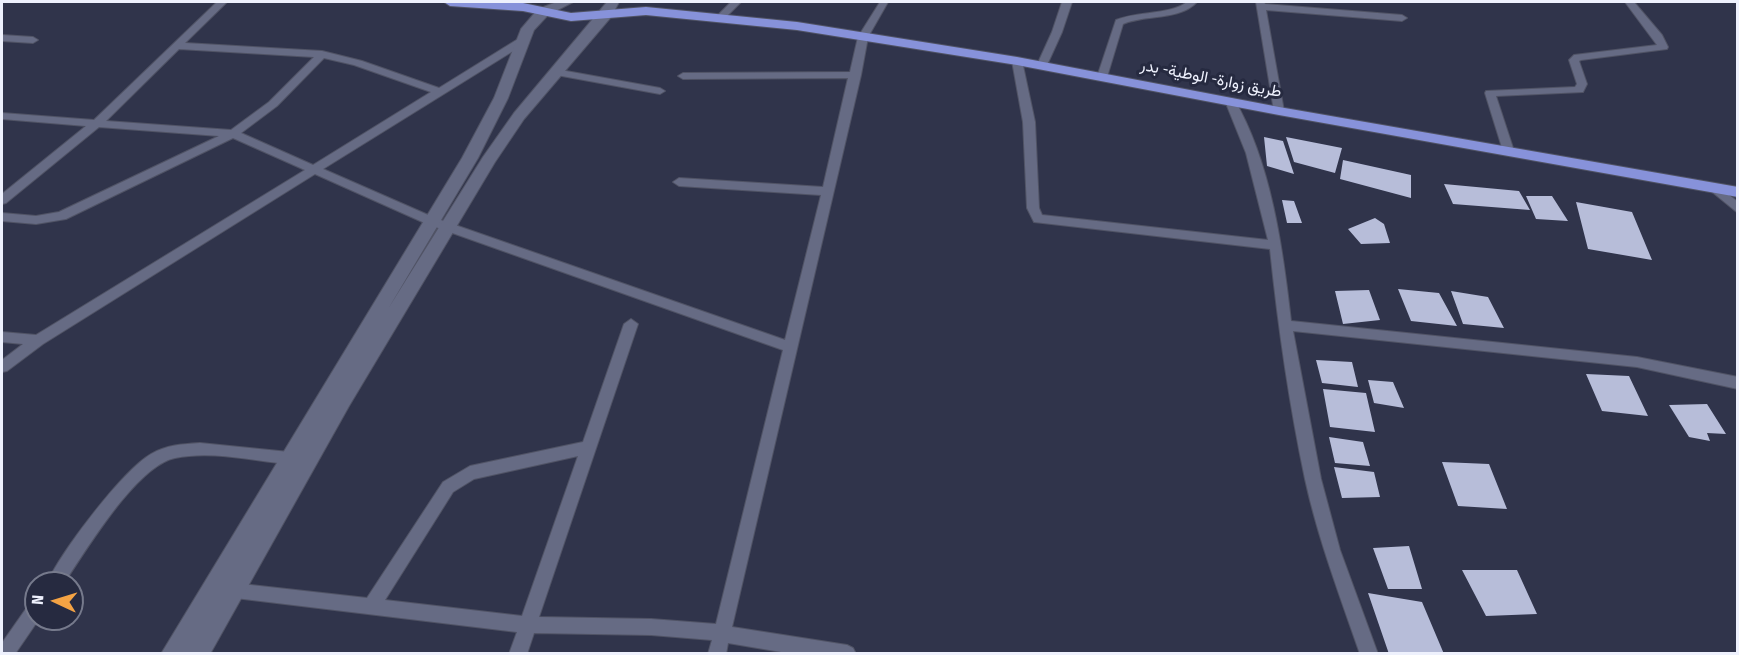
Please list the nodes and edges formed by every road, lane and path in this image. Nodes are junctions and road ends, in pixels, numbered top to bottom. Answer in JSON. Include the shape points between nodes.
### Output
{"nodes":[{"id":1,"x":222,"y":2,"type":"edge"},
{"id":2,"x":450,"y":2,"type":"edge"},
{"id":3,"x":567,"y":2,"type":"edge"},
{"id":4,"x":736,"y":2,"type":"edge"},
{"id":5,"x":884,"y":2,"type":"edge"},
{"id":6,"x":1067,"y":2,"type":"edge"},
{"id":7,"x":1192,"y":2,"type":"edge"},
{"id":8,"x":1629,"y":2,"type":"edge"},
{"id":9,"x":642,"y":4,"type":"edge"},
{"id":10,"x":1260,"y":4,"type":"edge"},
{"id":11,"x":611,"y":5,"type":"edge"},
{"id":12,"x":543,"y":12,"type":"junction"},
{"id":13,"x":677,"y":13,"type":"junction"},
{"id":14,"x":721,"y":16,"type":"junction"},
{"id":15,"x":1402,"y":18,"type":"dead end"},
{"id":16,"x":863,"y":36,"type":"junction"},
{"id":17,"x":2,"y":38,"type":"edge"},
{"id":18,"x":33,"y":40,"type":"dead end"},
{"id":19,"x":522,"y":41,"type":"junction"},
{"id":20,"x":176,"y":46,"type":"junction"},
{"id":21,"x":322,"y":54,"type":"junction"},
{"id":22,"x":1017,"y":61,"type":"junction"},
{"id":23,"x":1042,"y":65,"type":"junction"},
{"id":24,"x":555,"y":72,"type":"junction"},
{"id":25,"x":856,"y":75,"type":"junction"},
{"id":26,"x":683,"y":76,"type":"dead end"},
{"id":27,"x":1102,"y":77,"type":"junction"},
{"id":28,"x":660,"y":91,"type":"dead end"},
{"id":29,"x":441,"y":92,"type":"junction"},
{"id":30,"x":1230,"y":101,"type":"junction"},
{"id":31,"x":1279,"y":111,"type":"junction"},
{"id":32,"x":2,"y":116,"type":"edge"},
{"id":33,"x":97,"y":123,"type":"junction"},
{"id":34,"x":233,"y":134,"type":"junction"},
{"id":35,"x":1508,"y":151,"type":"junction"},
{"id":36,"x":315,"y":171,"type":"junction"},
{"id":37,"x":679,"y":182,"type":"dead end"},
{"id":38,"x":1715,"y":188,"type":"junction"},
{"id":39,"x":828,"y":191,"type":"junction"},
{"id":40,"x":1737,"y":192,"type":"edge"},
{"id":41,"x":2,"y":200,"type":"edge"},
{"id":42,"x":1737,"y":209,"type":"edge"},
{"id":43,"x":2,"y":217,"type":"edge"},
{"id":44,"x":440,"y":224,"type":"junction"},
{"id":45,"x":1276,"y":245,"type":"junction"},
{"id":46,"x":631,"y":324,"type":"dead end"},
{"id":47,"x":1285,"y":326,"type":"junction"},
{"id":48,"x":2,"y":337,"type":"edge"},
{"id":49,"x":38,"y":340,"type":"junction"},
{"id":50,"x":790,"y":347,"type":"junction"},
{"id":51,"x":2,"y":367,"type":"edge"},
{"id":52,"x":1737,"y":383,"type":"edge"},
{"id":53,"x":589,"y":447,"type":"junction"},
{"id":54,"x":289,"y":458,"type":"junction"},
{"id":55,"x":64,"y":571,"type":"edge"},
{"id":56,"x":233,"y":591,"type":"junction"},
{"id":57,"x":371,"y":607,"type":"junction"},
{"id":58,"x":529,"y":625,"type":"junction"},
{"id":59,"x":24,"y":626,"type":"edge"},
{"id":60,"x":721,"y":633,"type":"junction"},
{"id":61,"x":4,"y":654,"type":"edge"},
{"id":62,"x":172,"y":654,"type":"edge"},
{"id":63,"x":197,"y":654,"type":"edge"},
{"id":64,"x":518,"y":654,"type":"edge"},
{"id":65,"x":717,"y":654,"type":"edge"},
{"id":66,"x":847,"y":654,"type":"edge"},
{"id":67,"x":1369,"y":654,"type":"edge"}],
"edges":[{"from":1,"to":20,"type":"street"},
{"from":2,"to":12,"type":"highway"},
{"from":3,"to":12,"type":"street"},
{"from":4,"to":14,"type":"street"},
{"from":5,"to":16,"type":"street"},
{"from":6,"to":23,"type":"street"},
{"from":7,"to":27,"type":"street","via":[[1119,22]]},
{"from":8,"to":35,"type":"street","via":[[1663,47],[1575,59],[1582,84],[1575,91],[1490,93]]},
{"from":9,"to":11,"type":"highway"},
{"from":9,"to":13,"type":"highway"},
{"from":10,"to":15,"type":"street"},
{"from":10,"to":31,"type":"street"},
{"from":11,"to":12,"type":"highway","via":[[571,17]]},
{"from":11,"to":13,"type":"highway","via":[[631,11]]},
{"from":11,"to":24,"type":"street"},
{"from":12,"to":19,"type":"street"},
{"from":13,"to":14,"type":"highway","name":"طريق زوارة- الوطية- بدر"},
{"from":14,"to":16,"type":"highway","name":"طريق زوارة- الوطية- بدر"},
{"from":16,"to":22,"type":"highway","name":"طريق زوارة- الوطية- بدر"},
{"from":16,"to":25,"type":"street"},
{"from":17,"to":18,"type":"street"},
{"from":19,"to":29,"type":"street"},
{"from":19,"to":44,"type":"street","via":[[501,98]]},
{"from":20,"to":21,"type":"street"},
{"from":20,"to":33,"type":"street"},
{"from":21,"to":29,"type":"street"},
{"from":21,"to":34,"type":"street","via":[[273,104]]},
{"from":22,"to":23,"type":"highway","name":"طريق زوارة- الوطية- بدر"},
{"from":22,"to":45,"type":"street","via":[[1029,122],[1033,208],[1038,219]]},
{"from":23,"to":27,"type":"highway","name":"طريق زوارة- الوطية- بدر"},
{"from":24,"to":28,"type":"street"},
{"from":24,"to":44,"type":"street"},
{"from":25,"to":26,"type":"street"},
{"from":25,"to":39,"type":"street"},
{"from":27,"to":30,"type":"highway","name":"طريق زوارة- الوطية- بدر"},
{"from":29,"to":36,"type":"street"},
{"from":30,"to":31,"type":"highway","name":"طريق زوارة- الوطية- بدر"},
{"from":30,"to":45,"type":"street","via":[[1252,153]]},
{"from":31,"to":35,"type":"highway","name":"طريق زوارة- الوطية- بدر"},
{"from":32,"to":33,"type":"street"},
{"from":33,"to":34,"type":"street"},
{"from":33,"to":41,"type":"street"},
{"from":34,"to":36,"type":"street"},
{"from":34,"to":43,"type":"street","via":[[62,216],[36,220]]},
{"from":35,"to":38,"type":"highway","name":"طريق زوارة- الوطية- بدر"},
{"from":36,"to":44,"type":"street"},
{"from":36,"to":49,"type":"street"},
{"from":37,"to":39,"type":"street"},
{"from":38,"to":40,"type":"highway","name":"طريق زوارة- الوطية- بدر"},
{"from":38,"to":42,"type":"street"},
{"from":39,"to":50,"type":"street"},
{"from":44,"to":50,"type":"street"},
{"from":44,"to":54,"type":"street"},
{"from":44,"to":56,"type":"street"},
{"from":45,"to":47,"type":"street"},
{"from":46,"to":53,"type":"street"},
{"from":47,"to":52,"type":"street","via":[[1637,363]]},
{"from":47,"to":67,"type":"street","via":[[1312,479]]},
{"from":48,"to":49,"type":"street"},
{"from":49,"to":51,"type":"street"},
{"from":50,"to":60,"type":"street"},
{"from":53,"to":57,"type":"street","via":[[459,478],[448,487]]},
{"from":53,"to":58,"type":"street"},
{"from":54,"to":55,"type":"street","via":[[192,450],[168,452],[148,462],[114,500]]},
{"from":54,"to":62,"type":"street"},
{"from":56,"to":57,"type":"street"},
{"from":56,"to":63,"type":"street"},
{"from":57,"to":58,"type":"street"},
{"from":58,"to":60,"type":"street","via":[[651,627]]},
{"from":58,"to":64,"type":"street"},
{"from":59,"to":61,"type":"street"},
{"from":60,"to":65,"type":"street"},
{"from":60,"to":66,"type":"street"}]}
